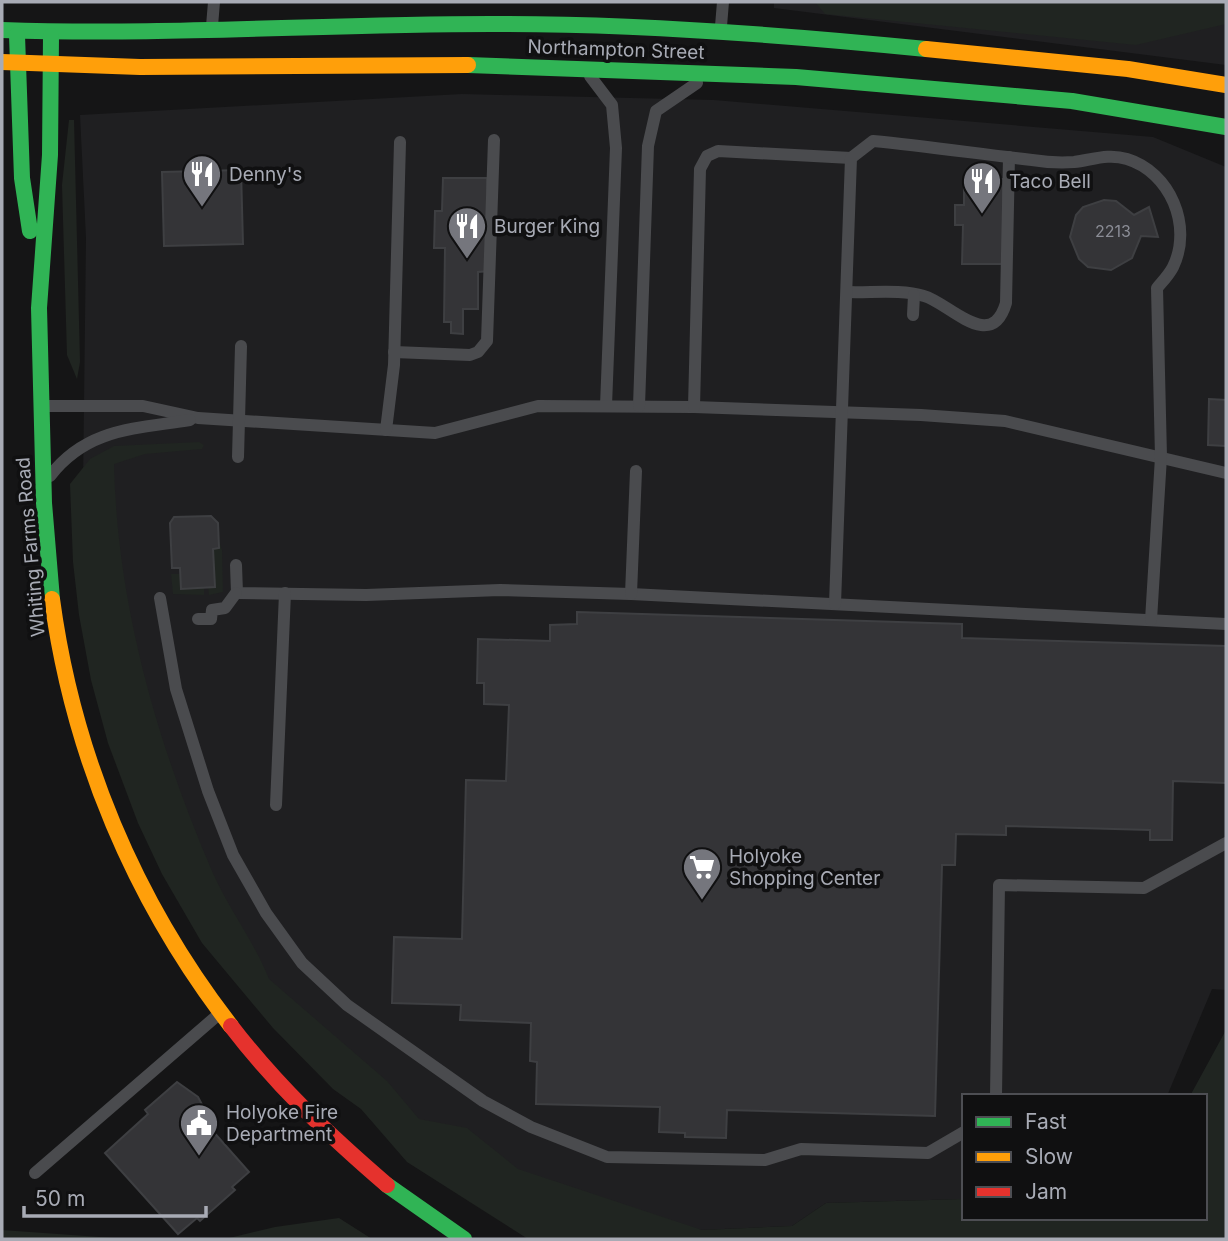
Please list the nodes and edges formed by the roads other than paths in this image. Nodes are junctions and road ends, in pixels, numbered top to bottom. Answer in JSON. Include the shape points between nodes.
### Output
{"nodes":[{"id":1,"x":214,"y":2,"type":"edge"},
{"id":2,"x":723,"y":2,"type":"edge"},
{"id":3,"x":721,"y":30,"type":"junction"},
{"id":4,"x":9,"y":31,"type":"edge"},
{"id":5,"x":212,"y":31,"type":"junction"},
{"id":6,"x":51,"y":33,"type":"junction"},
{"id":7,"x":10,"y":63,"type":"edge"},
{"id":8,"x":343,"y":65,"type":"junction"},
{"id":9,"x":51,"y":66,"type":"junction"},
{"id":10,"x":584,"y":68,"type":"junction"},
{"id":11,"x":710,"y":74,"type":"junction"},
{"id":12,"x":1226,"y":85,"type":"edge"},
{"id":13,"x":1226,"y":127,"type":"edge"},
{"id":14,"x":494,"y":140,"type":"dead end"},
{"id":15,"x":400,"y":142,"type":"dead end"},
{"id":16,"x":1009,"y":157,"type":"junction"},
{"id":17,"x":851,"y":158,"type":"junction"},
{"id":18,"x":847,"y":292,"type":"junction"},
{"id":19,"x":39,"y":293,"type":"junction"},
{"id":20,"x":914,"y":295,"type":"junction"},
{"id":21,"x":913,"y":315,"type":"dead end"},
{"id":22,"x":241,"y":346,"type":"dead end"},
{"id":23,"x":394,"y":352,"type":"junction"},
{"id":24,"x":41,"y":406,"type":"junction"},
{"id":25,"x":607,"y":407,"type":"junction"},
{"id":26,"x":639,"y":407,"type":"junction"},
{"id":27,"x":694,"y":407,"type":"junction"},
{"id":28,"x":843,"y":412,"type":"junction"},
{"id":29,"x":198,"y":418,"type":"junction"},
{"id":30,"x":239,"y":421,"type":"junction"},
{"id":31,"x":386,"y":430,"type":"junction"},
{"id":32,"x":238,"y":457,"type":"dead end"},
{"id":33,"x":1161,"y":457,"type":"junction"},
{"id":34,"x":636,"y":471,"type":"dead end"},
{"id":35,"x":1226,"y":473,"type":"edge"},
{"id":36,"x":43,"y":485,"type":"junction"},
{"id":37,"x":236,"y":565,"type":"dead end"},
{"id":38,"x":236,"y":593,"type":"junction"},
{"id":39,"x":285,"y":593,"type":"junction"},
{"id":40,"x":631,"y":593,"type":"junction"},
{"id":41,"x":160,"y":598,"type":"dead end"},
{"id":42,"x":835,"y":604,"type":"junction"},
{"id":43,"x":198,"y":619,"type":"dead end"},
{"id":44,"x":1151,"y":620,"type":"junction"},
{"id":45,"x":1226,"y":624,"type":"edge"},
{"id":46,"x":276,"y":805,"type":"dead end"},
{"id":47,"x":1226,"y":843,"type":"edge"},
{"id":48,"x":219,"y":1014,"type":"junction"},
{"id":49,"x":996,"y":1094,"type":"edge"},
{"id":50,"x":962,"y":1133,"type":"edge"},
{"id":51,"x":35,"y":1173,"type":"dead end"},
{"id":52,"x":464,"y":1239,"type":"edge"}],
"edges":[{"from":1,"to":5,"type":"lane"},
{"from":2,"to":3,"type":"lane"},
{"from":3,"to":5,"type":"main road","name":"Northampton Street","via":[[527,18]]},
{"from":3,"to":8,"type":"main road","via":[[703,54],[435,49]]},
{"from":3,"to":12,"type":"main road","name":"Northampton Street","via":[[1045,61]]},
{"from":4,"to":6,"type":"main road","name":"Northampton Street"},
{"from":4,"to":7,"type":"main road","name":"Whiting Farms Road"},
{"from":5,"to":6,"type":"main road","name":"Northampton Street"},
{"from":6,"to":9,"type":"main road","name":"Whiting Farms Road"},
{"from":7,"to":9,"type":"main road","name":"Northampton Street"},
{"from":7,"to":19,"type":"main road","name":"Whiting Farms Road"},
{"from":8,"to":9,"type":"main road","name":"Northampton Street"},
{"from":8,"to":10,"type":"main road","name":"Northampton Street"},
{"from":9,"to":19,"type":"main road","name":"Whiting Farms Road","via":[[49,171]]},
{"from":10,"to":11,"type":"main road","name":"Northampton Street"},
{"from":10,"to":25,"type":"lane","via":[[612,105],[616,148]]},
{"from":11,"to":13,"type":"main road","name":"Northampton Street","via":[[982,92],[1161,114]]},
{"from":11,"to":26,"type":"lane","via":[[656,111],[648,146]]},
{"from":14,"to":23,"type":"lane","via":[[487,341],[470,355]]},
{"from":15,"to":23,"type":"lane"},
{"from":16,"to":17,"type":"lane","via":[[873,141]]},
{"from":16,"to":20,"type":"lane","via":[[1003,310],[990,322],[974,324],[928,297]]},
{"from":16,"to":33,"type":"lane","via":[[1061,162],[1100,156],[1126,159],[1150,171],[1168,190],[1179,215],[1181,241],[1173,267],[1157,289]]},
{"from":17,"to":18,"type":"lane"},
{"from":17,"to":27,"type":"lane","via":[[718,151],[707,156],[700,169]]},
{"from":18,"to":20,"type":"lane"},
{"from":18,"to":28,"type":"lane"},
{"from":19,"to":24,"type":"main road","name":"Whiting Farms Road"},
{"from":20,"to":21,"type":"lane"},
{"from":22,"to":30,"type":"lane"},
{"from":23,"to":31,"type":"lane"},
{"from":24,"to":29,"type":"lane","via":[[143,406]]},
{"from":24,"to":36,"type":"main road","name":"Whiting Farms Road"},
{"from":25,"to":26,"type":"lane"},
{"from":25,"to":31,"type":"lane","via":[[538,406],[436,433]]},
{"from":26,"to":27,"type":"lane"},
{"from":27,"to":28,"type":"lane"},
{"from":28,"to":33,"type":"lane","via":[[1005,421]]},
{"from":28,"to":42,"type":"lane"},
{"from":29,"to":30,"type":"lane"},
{"from":29,"to":36,"type":"lane","via":[[97,437],[58,466]]},
{"from":30,"to":31,"type":"lane"},
{"from":30,"to":32,"type":"lane"},
{"from":33,"to":35,"type":"lane"},
{"from":33,"to":44,"type":"lane"},
{"from":34,"to":40,"type":"lane"},
{"from":36,"to":48,"type":"main road","name":"Whiting Farms Road","via":[[59,648],[91,767],[137,880],[177,953]]},
{"from":37,"to":38,"type":"lane"},
{"from":38,"to":39,"type":"lane"},
{"from":38,"to":43,"type":"lane","via":[[225,608],[212,610],[211,619]]},
{"from":39,"to":40,"type":"lane"},
{"from":39,"to":46,"type":"lane"},
{"from":40,"to":42,"type":"lane"},
{"from":41,"to":50,"type":"lane","via":[[176,689],[208,791],[233,855],[266,913],[302,963],[346,1005],[483,1101],[531,1127],[607,1157],[765,1160],[801,1149],[928,1153]]},
{"from":42,"to":44,"type":"lane"},
{"from":44,"to":45,"type":"lane"},
{"from":47,"to":49,"type":"lane","via":[[1144,888],[999,885]]},
{"from":48,"to":51,"type":"lane"},
{"from":48,"to":52,"type":"main road","name":"Whiting Farms Road","via":[[320,1129],[384,1185]]}]}
